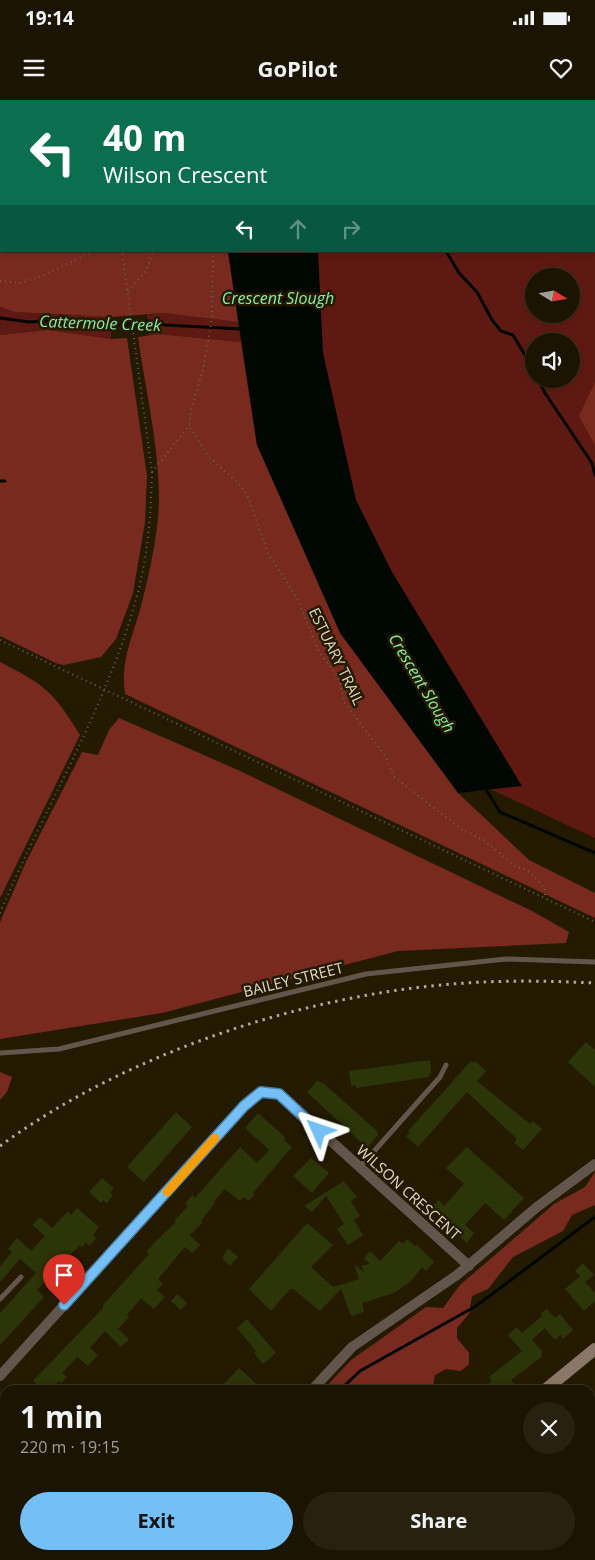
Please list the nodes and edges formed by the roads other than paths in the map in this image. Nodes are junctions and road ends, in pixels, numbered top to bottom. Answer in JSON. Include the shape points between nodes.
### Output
{"nodes":[{"id":1,"x":595,"y":962,"type":"edge"},
{"id":2,"x":0,"y":1053,"type":"edge"},
{"id":3,"x":446,"y":1065,"type":"dead end"},
{"id":4,"x":595,"y":1164,"type":"edge"},
{"id":5,"x":360,"y":1168,"type":"junction"},
{"id":6,"x":469,"y":1266,"type":"junction"},
{"id":7,"x":21,"y":1277,"type":"dead end"},
{"id":8,"x":0,"y":1299,"type":"edge"},
{"id":9,"x":595,"y":1349,"type":"edge"},
{"id":10,"x":0,"y":1376,"type":"edge"},
{"id":11,"x":317,"y":1385,"type":"edge"},
{"id":12,"x":551,"y":1385,"type":"edge"}],
"edges":[{"from":1,"to":2,"type":"lane","name":"BAILEY STREET","via":[[506,959],[366,974],[59,1049]]},
{"from":3,"to":5,"type":"lane","via":[[440,1077]]},
{"from":4,"to":6,"type":"street","via":[[537,1207]]},
{"from":5,"to":6,"type":"street","name":"WILSON CRESCENT"},
{"from":5,"to":10,"type":"street","name":"WILSON CRESCENT","via":[[279,1094],[261,1092],[244,1106]]},
{"from":6,"to":11,"type":"street","via":[[350,1350]]},
{"from":7,"to":8,"type":"lane"},
{"from":9,"to":12,"type":"street"}]}
